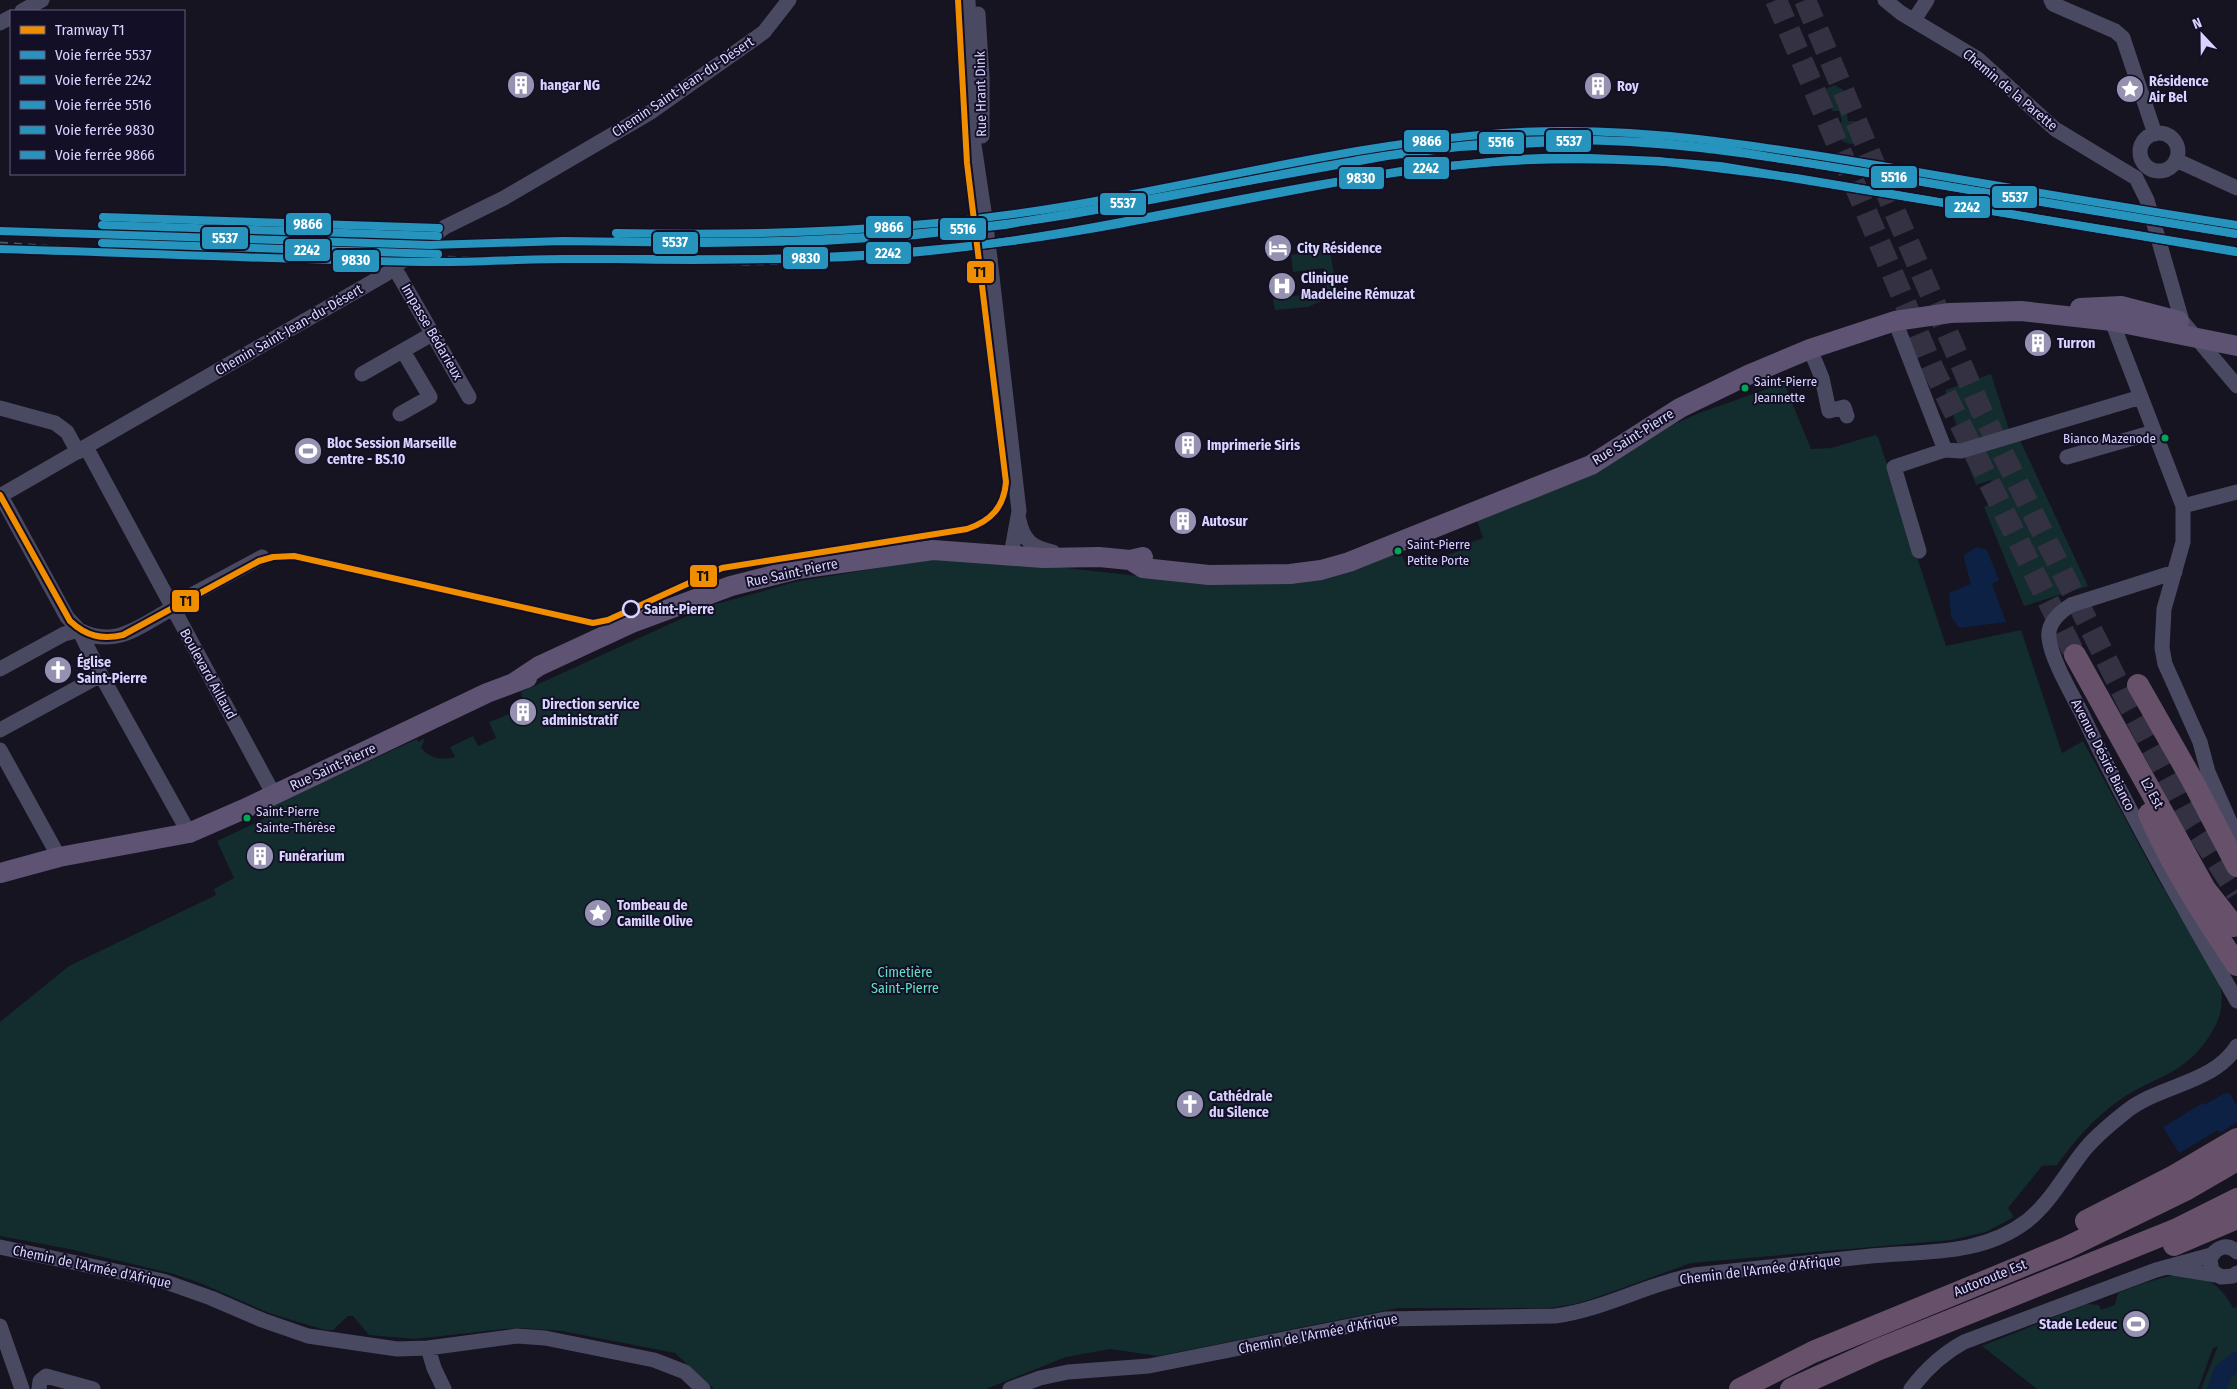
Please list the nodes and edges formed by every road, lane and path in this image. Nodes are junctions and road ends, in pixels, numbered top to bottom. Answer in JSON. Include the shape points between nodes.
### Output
{"nodes":[{"id":1,"x":42,"y":0,"type":"edge"},
{"id":2,"x":789,"y":0,"type":"edge"},
{"id":3,"x":968,"y":0,"type":"edge"},
{"id":4,"x":978,"y":0,"type":"edge"},
{"id":5,"x":1885,"y":0,"type":"edge"},
{"id":6,"x":1927,"y":0,"type":"edge"},
{"id":7,"x":2051,"y":0,"type":"edge"},
{"id":8,"x":24,"y":10,"type":"edge"},
{"id":9,"x":1914,"y":20,"type":"junction"},
{"id":10,"x":2155,"y":134,"type":"junction"},
{"id":11,"x":2176,"y":160,"type":"junction"},
{"id":12,"x":2141,"y":172,"type":"junction"},
{"id":13,"x":981,"y":188,"type":"junction"},
{"id":14,"x":2237,"y":188,"type":"edge"},
{"id":15,"x":394,"y":267,"type":"junction"},
{"id":16,"x":2130,"y":308,"type":"junction"},
{"id":17,"x":2041,"y":312,"type":"junction"},
{"id":18,"x":2112,"y":321,"type":"junction"},
{"id":19,"x":1895,"y":322,"type":"junction"},
{"id":20,"x":2188,"y":329,"type":"junction"},
{"id":21,"x":432,"y":334,"type":"junction"},
{"id":22,"x":2237,"y":337,"type":"edge"},
{"id":23,"x":2237,"y":346,"type":"edge"},
{"id":24,"x":1810,"y":349,"type":"junction"},
{"id":25,"x":403,"y":351,"type":"junction"},
{"id":26,"x":362,"y":374,"type":"dead end"},
{"id":27,"x":2237,"y":386,"type":"edge"},
{"id":28,"x":469,"y":397,"type":"dead end"},
{"id":29,"x":2140,"y":397,"type":"junction"},
{"id":30,"x":0,"y":408,"type":"edge"},
{"id":31,"x":400,"y":414,"type":"dead end"},
{"id":32,"x":1847,"y":416,"type":"dead end"},
{"id":33,"x":2154,"y":432,"type":"junction"},
{"id":34,"x":82,"y":450,"type":"junction"},
{"id":35,"x":1945,"y":450,"type":"junction"},
{"id":36,"x":2068,"y":457,"type":"dead end"},
{"id":37,"x":2237,"y":492,"type":"edge"},
{"id":38,"x":0,"y":496,"type":"edge"},
{"id":39,"x":2183,"y":506,"type":"junction"},
{"id":40,"x":1019,"y":520,"type":"junction"},
{"id":41,"x":1012,"y":550,"type":"junction"},
{"id":42,"x":1919,"y":551,"type":"dead end"},
{"id":43,"x":262,"y":557,"type":"dead end"},
{"id":44,"x":1069,"y":557,"type":"junction"},
{"id":45,"x":2175,"y":572,"type":"junction"},
{"id":46,"x":172,"y":607,"type":"junction"},
{"id":47,"x":79,"y":630,"type":"junction"},
{"id":48,"x":2076,"y":655,"type":"tunnel mouth"},
{"id":49,"x":0,"y":669,"type":"edge"},
{"id":50,"x":101,"y":676,"type":"junction"},
{"id":51,"x":2138,"y":685,"type":"dead end"},
{"id":52,"x":2101,"y":700,"type":"junction"},
{"id":53,"x":0,"y":730,"type":"edge"},
{"id":54,"x":0,"y":750,"type":"edge"},
{"id":55,"x":274,"y":795,"type":"junction"},
{"id":56,"x":189,"y":833,"type":"junction"},
{"id":57,"x":2237,"y":838,"type":"edge"},
{"id":58,"x":59,"y":856,"type":"junction"},
{"id":59,"x":2237,"y":866,"type":"edge"},
{"id":60,"x":0,"y":874,"type":"edge"},
{"id":61,"x":2234,"y":926,"type":"dead end"},
{"id":62,"x":2237,"y":965,"type":"edge"},
{"id":63,"x":2237,"y":1001,"type":"edge"},
{"id":64,"x":2237,"y":1046,"type":"edge"},
{"id":65,"x":2237,"y":1139,"type":"edge"},
{"id":66,"x":2237,"y":1160,"type":"edge"},
{"id":67,"x":2237,"y":1199,"type":"edge"},
{"id":68,"x":2237,"y":1218,"type":"edge"},
{"id":69,"x":2234,"y":1246,"type":"edge"},
{"id":70,"x":0,"y":1247,"type":"edge"},
{"id":71,"x":2211,"y":1255,"type":"junction"},
{"id":72,"x":2166,"y":1268,"type":"junction"},
{"id":73,"x":2229,"y":1278,"type":"edge"},
{"id":74,"x":1959,"y":1315,"type":"junction"},
{"id":75,"x":0,"y":1326,"type":"edge"},
{"id":76,"x":1873,"y":1326,"type":"junction"},
{"id":77,"x":428,"y":1348,"type":"junction"},
{"id":78,"x":1041,"y":1384,"type":"edge"},
{"id":79,"x":22,"y":1389,"type":"edge"},
{"id":80,"x":39,"y":1389,"type":"edge"},
{"id":81,"x":93,"y":1389,"type":"edge"},
{"id":82,"x":444,"y":1389,"type":"edge"},
{"id":83,"x":703,"y":1389,"type":"edge"},
{"id":84,"x":1010,"y":1389,"type":"edge"},
{"id":85,"x":1740,"y":1389,"type":"edge"},
{"id":86,"x":1791,"y":1389,"type":"edge"},
{"id":87,"x":1911,"y":1389,"type":"edge"}],
"edges":[{"from":1,"to":8,"type":"street"},
{"from":2,"to":15,"type":"street","name":"Chemin Saint-Jean-du-Désert","via":[[764,32],[651,112],[504,198],[445,227]]},
{"from":3,"to":13,"type":"street","name":"Rue Hrant Dink","via":[[972,129]]},
{"from":4,"to":13,"type":"street","name":"Rue Hrant Dink","via":[[982,77]]},
{"from":5,"to":9,"type":"street","name":"Chemin de la Parette"},
{"from":6,"to":9,"type":"street"},
{"from":7,"to":10,"type":"street","via":[[2053,4],[2115,31],[2123,38]]},
{"from":9,"to":12,"type":"street","name":"Chemin de la Parette","via":[[1978,59],[2055,129]]},
{"from":10,"to":11,"type":"street","via":[[2174,140],[2178,148]]},
{"from":10,"to":12,"type":"street","via":[[2144,140],[2141,146]]},
{"from":11,"to":12,"type":"street","via":[[2165,170]]},
{"from":11,"to":14,"type":"street"},
{"from":12,"to":20,"type":"street"},
{"from":13,"to":40,"type":"street","name":"Rue Hrant Dink","bridge":true},
{"from":15,"to":21,"type":"street","name":"Impasse Bédarieux"},
{"from":15,"to":34,"type":"street","name":"Chemin Saint-Jean-du-Désert"},
{"from":16,"to":17,"type":"main road","name":"Rue Saint-Pierre","via":[[2098,306]]},
{"from":16,"to":18,"type":"street","via":[[2117,312]]},
{"from":16,"to":20,"type":"main road","name":"Rue Saint-Pierre"},
{"from":17,"to":18,"type":"main road","name":"Rue Saint-Pierre"},
{"from":17,"to":19,"type":"main road","name":"Rue Saint-Pierre","via":[[1977,311]]},
{"from":18,"to":20,"type":"main road","name":"Rue Saint-Pierre"},
{"from":18,"to":29,"type":"street"},
{"from":19,"to":24,"type":"main road","name":"Rue Saint-Pierre"},
{"from":19,"to":35,"type":"street"},
{"from":20,"to":22,"type":"main road"},
{"from":20,"to":23,"type":"main road"},
{"from":20,"to":27,"type":"street"},
{"from":21,"to":25,"type":"street"},
{"from":21,"to":28,"type":"street","name":"Impasse Bédarieux"},
{"from":24,"to":32,"type":"street","via":[[1825,411],[1844,407]]},
{"from":24,"to":44,"type":"main road","name":"Rue Saint-Pierre","via":[[1697,398],[1591,464],[1349,562],[1321,570],[1290,574],[1209,575],[1143,568],[1130,560]]},
{"from":25,"to":26,"type":"street"},
{"from":25,"to":31,"type":"street","via":[[430,397]]},
{"from":29,"to":33,"type":"street"},
{"from":29,"to":35,"type":"street","via":[[1961,452]]},
{"from":30,"to":34,"type":"street","name":"Boulevard Aillaud","via":[[56,424]]},
{"from":33,"to":36,"type":"street"},
{"from":33,"to":39,"type":"street"},
{"from":34,"to":38,"type":"street","name":"Chemin Saint-Jean-du-Désert"},
{"from":34,"to":46,"type":"street","name":"Boulevard Aillaud"},
{"from":35,"to":42,"type":"street","via":[[1894,468]]},
{"from":37,"to":39,"type":"street"},
{"from":38,"to":47,"type":"street","via":[[67,617]]},
{"from":39,"to":45,"type":"street","via":[[2183,542]]},
{"from":40,"to":41,"type":"street","name":"Rue Hrant Dink"},
{"from":40,"to":44,"type":"street","name":"Rue Hrant Dink","via":[[1023,534],[1032,546]]},
{"from":41,"to":44,"type":"main road","name":"Rue Saint-Pierre","via":[[1043,558]]},
{"from":41,"to":55,"type":"main road","name":"Rue Saint-Pierre","via":[[908,552],[798,569],[731,586],[634,622],[544,664],[515,682]]},
{"from":43,"to":46,"type":"street"},
{"from":45,"to":57,"type":"street","via":[[2164,609],[2162,648],[2165,664],[2200,742],[2208,772]]},
{"from":45,"to":63,"type":"street","name":"Avenue Désiré Bianco","via":[[2071,605],[2051,624],[2048,636],[2091,734],[2155,858]]},
{"from":46,"to":47,"type":"street","via":[[122,635],[100,638]]},
{"from":46,"to":55,"type":"street","name":"Boulevard Aillaud"},
{"from":47,"to":49,"type":"street","via":[[64,634]]},
{"from":47,"to":50,"type":"street"},
{"from":48,"to":52,"type":"highway","name":"L2 Est"},
{"from":50,"to":53,"type":"street"},
{"from":50,"to":56,"type":"street"},
{"from":51,"to":59,"type":"highway"},
{"from":52,"to":61,"type":"highway","name":"L2 Est","via":[[2205,889]]},
{"from":52,"to":62,"type":"highway","via":[[2162,844]]},
{"from":54,"to":58,"type":"street"},
{"from":55,"to":56,"type":"main road","name":"Rue Saint-Pierre"},
{"from":56,"to":58,"type":"main road","name":"Rue Saint-Pierre"},
{"from":58,"to":60,"type":"main road","name":"Rue Saint-Pierre"},
{"from":64,"to":78,"type":"street","name":"Chemin de l'Armée d'Afrique","via":[[2219,1067],[2160,1091],[2131,1108],[2087,1147],[2045,1204],[2001,1236],[1976,1246],[1955,1251],[1873,1256],[1694,1275],[1577,1313],[1555,1316],[1385,1319],[1149,1366],[1068,1372]]},
{"from":65,"to":76,"type":"highway","via":[[2109,1210]]},
{"from":66,"to":76,"type":"highway","name":"Autoroute Est","via":[[2187,1189],[2066,1248]]},
{"from":67,"to":74,"type":"highway","name":"Autoroute Est","via":[[2174,1230]]},
{"from":68,"to":74,"type":"highway","via":[[2132,1260]]},
{"from":69,"to":71,"type":"street","via":[[2215,1250]]},
{"from":70,"to":77,"type":"street","name":"Chemin de l'Armée d'Afrique","via":[[163,1281],[308,1336],[396,1348]]},
{"from":71,"to":72,"type":"street"},
{"from":71,"to":73,"type":"street","via":[[2210,1266]]},
{"from":72,"to":73,"type":"street"},
{"from":72,"to":87,"type":"street","via":[[1964,1342],[1931,1365]]},
{"from":74,"to":86,"type":"highway","name":"Autoroute Est"},
{"from":75,"to":79,"type":"street"},
{"from":76,"to":85,"type":"highway","name":"Autoroute Est"},
{"from":77,"to":82,"type":"street"},
{"from":77,"to":83,"type":"street","name":"Chemin de l'Armée d'Afrique","via":[[517,1336],[568,1342],[654,1360],[685,1372]]},
{"from":78,"to":84,"type":"street","name":"Chemin de l'Armée d'Afrique"},
{"from":80,"to":81,"type":"street","via":[[40,1381],[46,1376]]}]}
